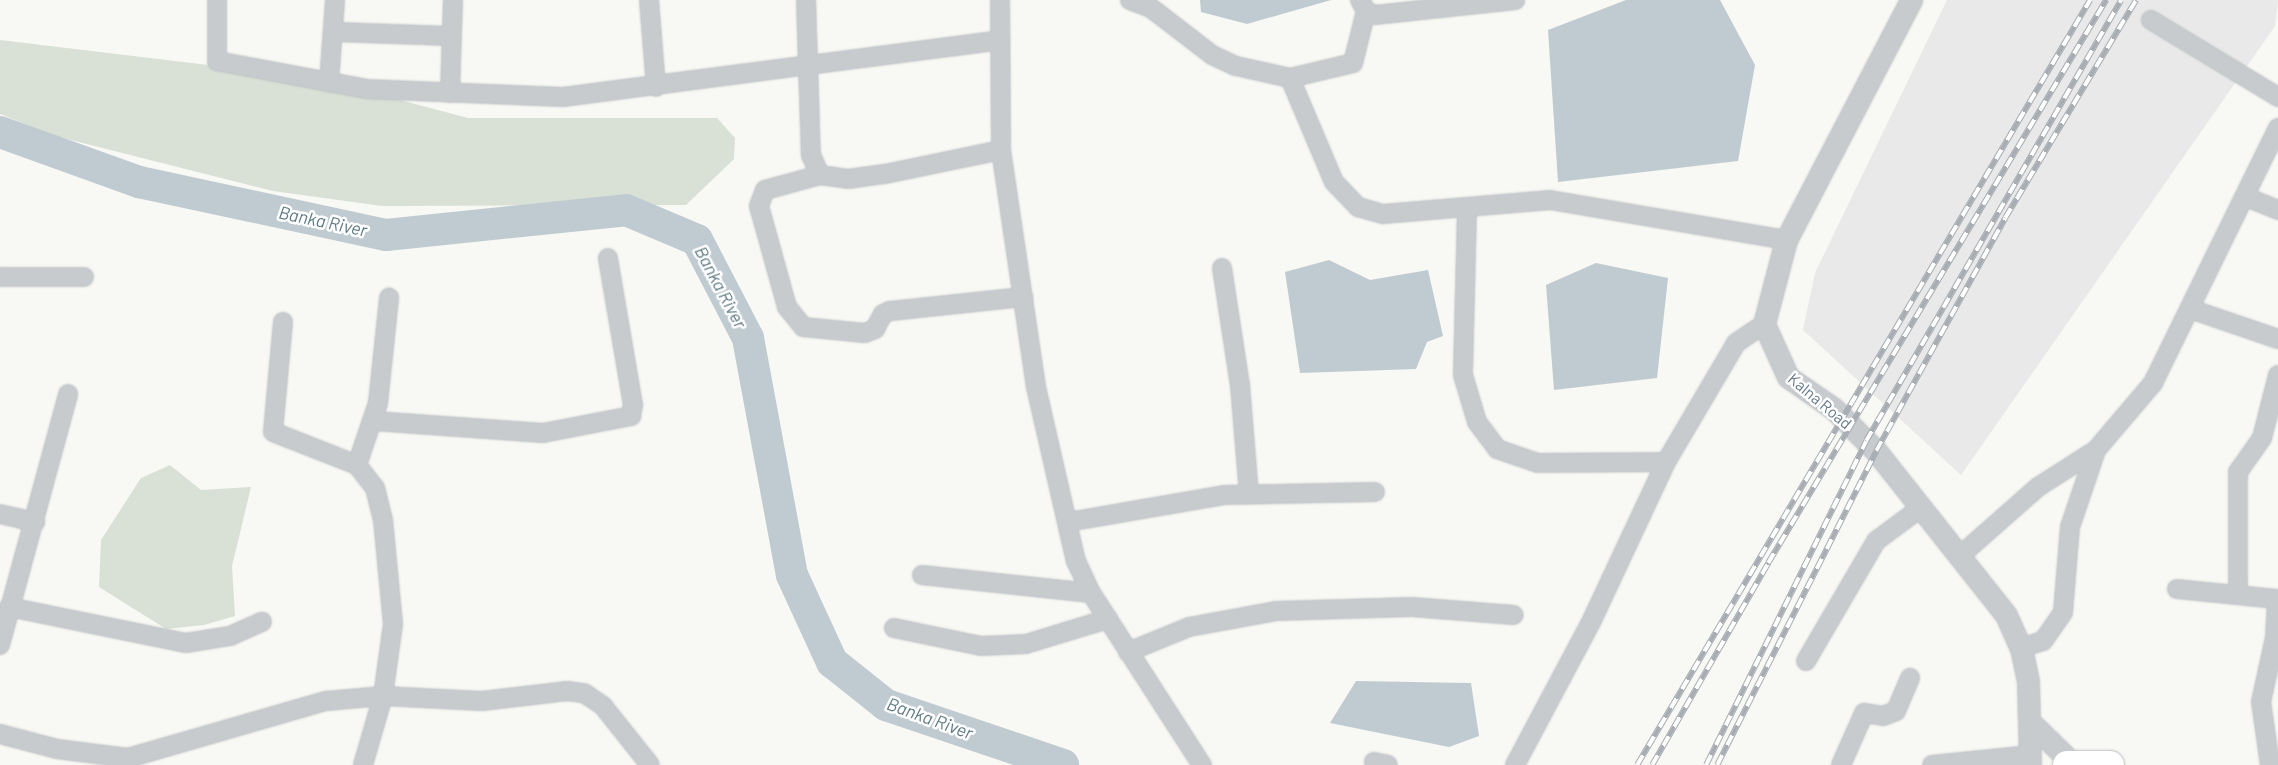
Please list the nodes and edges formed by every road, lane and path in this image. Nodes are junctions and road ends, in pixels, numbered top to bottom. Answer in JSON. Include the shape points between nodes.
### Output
{"nodes":[{"id":1,"x":217,"y":0,"type":"edge"},
{"id":2,"x":335,"y":0,"type":"edge"},
{"id":3,"x":453,"y":0,"type":"edge"},
{"id":4,"x":649,"y":0,"type":"edge"},
{"id":5,"x":806,"y":0,"type":"edge"},
{"id":6,"x":1000,"y":0,"type":"edge"},
{"id":7,"x":1130,"y":0,"type":"edge"},
{"id":8,"x":1515,"y":0,"type":"edge"},
{"id":9,"x":1911,"y":0,"type":"edge"},
{"id":10,"x":1363,"y":6,"type":"edge"},
{"id":11,"x":2151,"y":20,"type":"dead end"},
{"id":12,"x":336,"y":32,"type":"junction"},
{"id":13,"x":452,"y":36,"type":"junction"},
{"id":14,"x":1000,"y":40,"type":"junction"},
{"id":15,"x":807,"y":66,"type":"junction"},
{"id":16,"x":1290,"y":78,"type":"junction"},
{"id":17,"x":330,"y":82,"type":"junction"},
{"id":18,"x":656,"y":87,"type":"junction"},
{"id":19,"x":450,"y":93,"type":"junction"},
{"id":20,"x":2278,"y":97,"type":"edge"},
{"id":21,"x":2277,"y":138,"type":"edge"},
{"id":22,"x":1002,"y":150,"type":"junction"},
{"id":23,"x":820,"y":175,"type":"junction"},
{"id":24,"x":2246,"y":198,"type":"junction"},
{"id":25,"x":1467,"y":208,"type":"junction"},
{"id":26,"x":2278,"y":210,"type":"edge"},
{"id":27,"x":1786,"y":240,"type":"junction"},
{"id":28,"x":608,"y":258,"type":"dead end"},
{"id":29,"x":1222,"y":268,"type":"dead end"},
{"id":30,"x":0,"y":277,"type":"edge"},
{"id":31,"x":84,"y":277,"type":"dead end"},
{"id":32,"x":1023,"y":297,"type":"junction"},
{"id":33,"x":388,"y":298,"type":"dead end"},
{"id":34,"x":2190,"y":309,"type":"junction"},
{"id":35,"x":283,"y":322,"type":"dead end"},
{"id":36,"x":1764,"y":324,"type":"junction"},
{"id":37,"x":2278,"y":339,"type":"edge"},
{"id":38,"x":2278,"y":375,"type":"edge"},
{"id":39,"x":68,"y":394,"type":"dead end"},
{"id":40,"x":374,"y":420,"type":"junction"},
{"id":41,"x":2096,"y":450,"type":"junction"},
{"id":42,"x":1666,"y":462,"type":"junction"},
{"id":43,"x":357,"y":465,"type":"junction"},
{"id":44,"x":1375,"y":492,"type":"dead end"},
{"id":45,"x":1249,"y":494,"type":"junction"},
{"id":46,"x":1922,"y":507,"type":"junction"},
{"id":47,"x":0,"y":514,"type":"edge"},
{"id":48,"x":35,"y":522,"type":"junction"},
{"id":49,"x":1068,"y":522,"type":"junction"},
{"id":50,"x":1962,"y":554,"type":"junction"},
{"id":51,"x":922,"y":575,"type":"dead end"},
{"id":52,"x":2177,"y":589,"type":"dead end"},
{"id":53,"x":1091,"y":593,"type":"junction"},
{"id":54,"x":2238,"y":595,"type":"junction"},
{"id":55,"x":2278,"y":599,"type":"edge"},
{"id":56,"x":10,"y":607,"type":"junction"},
{"id":57,"x":1514,"y":616,"type":"dead end"},
{"id":58,"x":1108,"y":619,"type":"junction"},
{"id":59,"x":262,"y":622,"type":"dead end"},
{"id":60,"x":894,"y":628,"type":"dead end"},
{"id":61,"x":0,"y":645,"type":"edge"},
{"id":62,"x":2020,"y":648,"type":"junction"},
{"id":63,"x":1128,"y":652,"type":"junction"},
{"id":64,"x":1806,"y":661,"type":"dead end"},
{"id":65,"x":1910,"y":678,"type":"dead end"},
{"id":66,"x":383,"y":696,"type":"junction"},
{"id":67,"x":2030,"y":722,"type":"junction"},
{"id":68,"x":0,"y":734,"type":"edge"},
{"id":69,"x":2030,"y":760,"type":"edge"},
{"id":70,"x":1953,"y":764,"type":"edge"},
{"id":71,"x":2069,"y":764,"type":"edge"},
{"id":72,"x":363,"y":765,"type":"edge"},
{"id":73,"x":650,"y":765,"type":"edge"},
{"id":74,"x":1202,"y":765,"type":"edge"},
{"id":75,"x":1515,"y":765,"type":"edge"},
{"id":76,"x":1841,"y":765,"type":"edge"},
{"id":77,"x":1854,"y":765,"type":"edge"},
{"id":78,"x":1932,"y":765,"type":"edge"},
{"id":79,"x":2110,"y":765,"type":"edge"},
{"id":80,"x":2270,"y":765,"type":"edge"}],
"edges":[{"from":1,"to":17,"type":"street","via":[[216,61]]},
{"from":2,"to":12,"type":"street"},
{"from":3,"to":13,"type":"street"},
{"from":4,"to":18,"type":"street"},
{"from":5,"to":15,"type":"street"},
{"from":6,"to":14,"type":"street"},
{"from":7,"to":16,"type":"street","via":[[1151,8],[1212,54],[1236,66]]},
{"from":8,"to":10,"type":"street","via":[[1375,15]]},
{"from":9,"to":27,"type":"street"},
{"from":10,"to":16,"type":"street","via":[[1353,63]]},
{"from":11,"to":20,"type":"street"},
{"from":12,"to":13,"type":"street"},
{"from":12,"to":17,"type":"street"},
{"from":13,"to":19,"type":"street"},
{"from":14,"to":15,"type":"street"},
{"from":14,"to":22,"type":"street"},
{"from":15,"to":18,"type":"street"},
{"from":15,"to":23,"type":"street","via":[[811,155]]},
{"from":16,"to":25,"type":"street","via":[[1334,182],[1358,207],[1383,214]]},
{"from":17,"to":19,"type":"street","via":[[366,89]]},
{"from":18,"to":19,"type":"street","via":[[563,97]]},
{"from":21,"to":24,"type":"street"},
{"from":22,"to":23,"type":"street","via":[[885,174],[848,178]]},
{"from":22,"to":32,"type":"street"},
{"from":23,"to":32,"type":"street","via":[[765,190],[759,206],[788,307],[803,327],[865,333],[875,329],[890,311]]},
{"from":24,"to":26,"type":"street"},
{"from":24,"to":34,"type":"street"},
{"from":25,"to":27,"type":"street","via":[[1550,200]]},
{"from":25,"to":42,"type":"street","via":[[1463,376],[1477,422],[1497,449],[1538,463]]},
{"from":27,"to":36,"type":"street"},
{"from":28,"to":40,"type":"street","via":[[633,405],[631,416],[543,433]]},
{"from":29,"to":45,"type":"street","via":[[1240,385]]},
{"from":30,"to":31,"type":"street"},
{"from":32,"to":49,"type":"street","via":[[1036,387]]},
{"from":33,"to":40,"type":"street"},
{"from":34,"to":37,"type":"street"},
{"from":34,"to":41,"type":"street","via":[[2153,383]]},
{"from":35,"to":43,"type":"street","via":[[273,432]]},
{"from":36,"to":42,"type":"street","via":[[1736,343]]},
{"from":36,"to":46,"type":"street","name":"Kalna Road","via":[[1788,377],[1834,409]]},
{"from":38,"to":54,"type":"street","via":[[2262,438],[2238,472]]},
{"from":39,"to":48,"type":"street"},
{"from":40,"to":43,"type":"street"},
{"from":41,"to":50,"type":"street","via":[[2038,487]]},
{"from":41,"to":62,"type":"street","via":[[2070,527],[2063,612],[2043,641]]},
{"from":42,"to":75,"type":"street","via":[[1592,620]]},
{"from":43,"to":66,"type":"street","via":[[375,488],[390,578],[393,624]]},
{"from":44,"to":45,"type":"street"},
{"from":45,"to":49,"type":"street"},
{"from":46,"to":50,"type":"street","name":"Kalna Road"},
{"from":46,"to":64,"type":"street","via":[[1876,541]]},
{"from":47,"to":48,"type":"street"},
{"from":48,"to":56,"type":"street"},
{"from":49,"to":53,"type":"street","via":[[1076,561]]},
{"from":50,"to":62,"type":"street","name":"Kalna Road","via":[[2006,615]]},
{"from":51,"to":53,"type":"street"},
{"from":52,"to":54,"type":"street"},
{"from":53,"to":58,"type":"street"},
{"from":54,"to":55,"type":"street"},
{"from":55,"to":80,"type":"street","via":[[2275,638],[2261,702]]},
{"from":56,"to":59,"type":"street","via":[[186,643],[230,636]]},
{"from":56,"to":61,"type":"street"},
{"from":57,"to":63,"type":"street","via":[[1412,608],[1276,611],[1189,627]]},
{"from":58,"to":60,"type":"street","via":[[1026,644],[981,646]]},
{"from":58,"to":63,"type":"street"},
{"from":62,"to":67,"type":"street","name":"Kalna Road"},
{"from":63,"to":74,"type":"street"},
{"from":65,"to":76,"type":"street","via":[[1896,711],[1883,716],[1864,713]]},
{"from":66,"to":68,"type":"street","via":[[326,701],[128,758],[56,749]]},
{"from":66,"to":72,"type":"street"},
{"from":66,"to":73,"type":"street","via":[[482,701],[567,691],[584,693],[624,728]]},
{"from":67,"to":69,"type":"street","name":"Kalna Road"},
{"from":67,"to":71,"type":"street"},
{"from":69,"to":70,"type":"street"},
{"from":70,"to":78,"type":"street"},
{"from":71,"to":79,"type":"main road"},
{"from":76,"to":77,"type":"street"}]}
